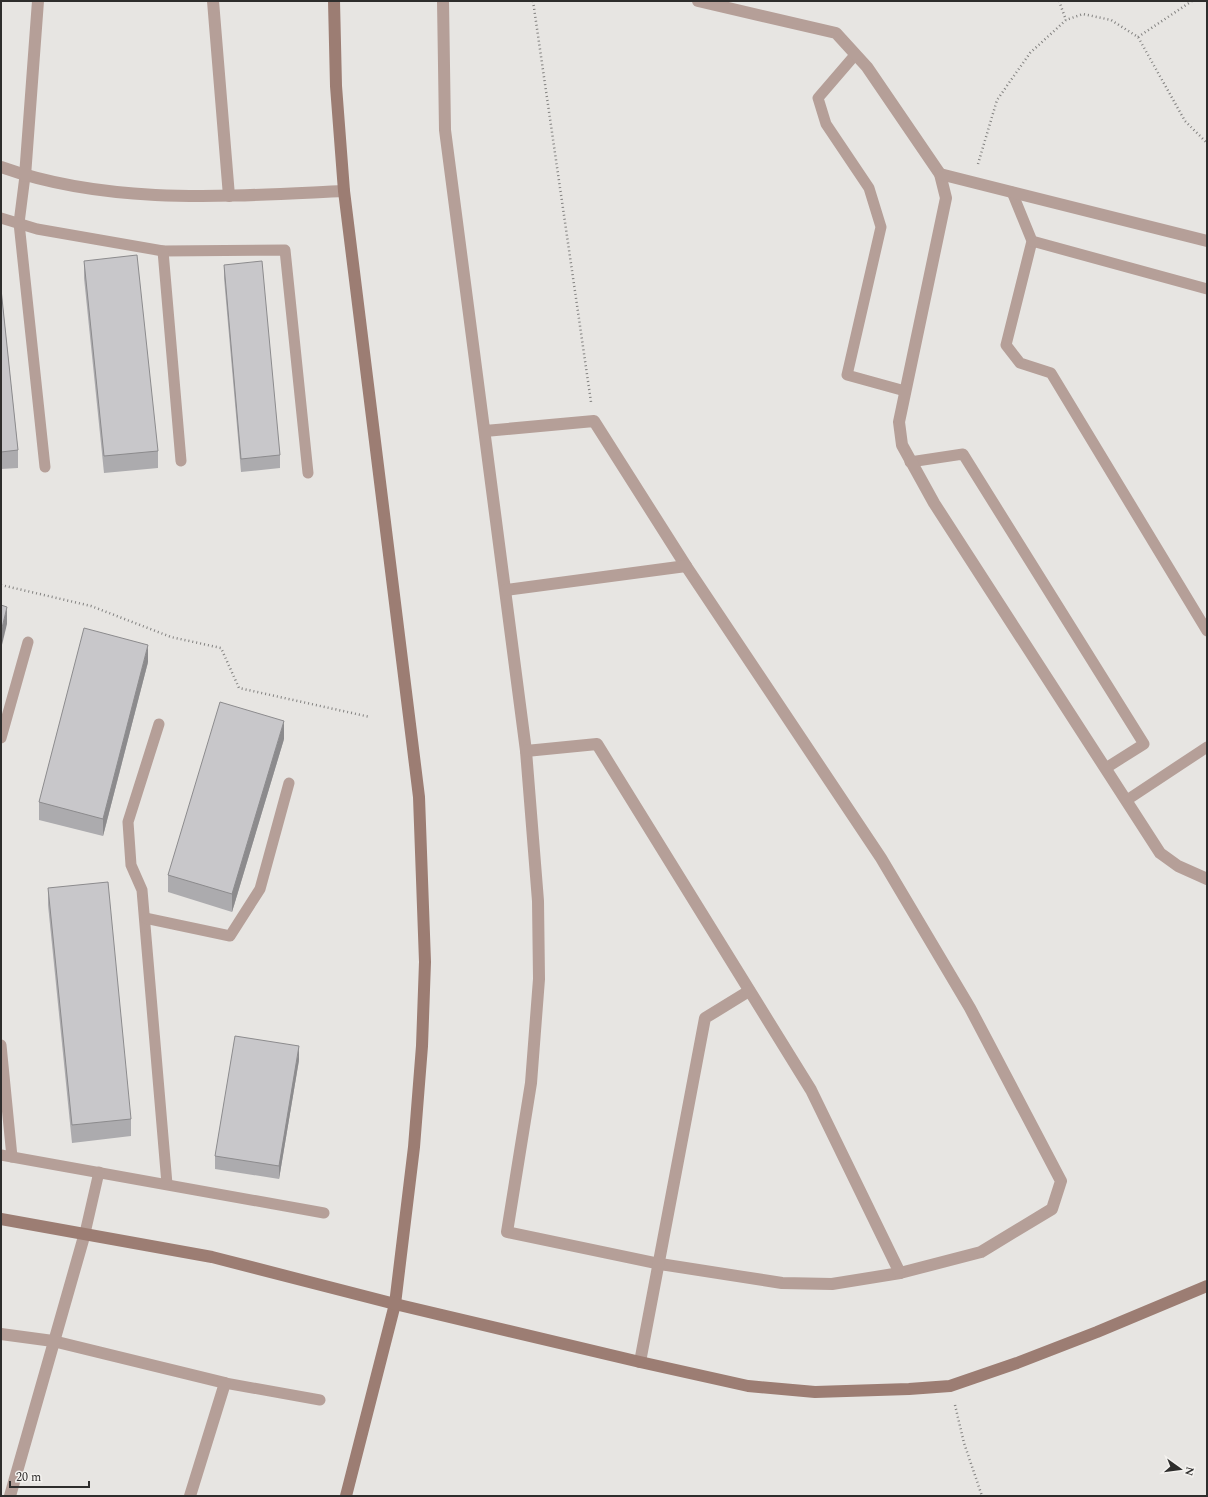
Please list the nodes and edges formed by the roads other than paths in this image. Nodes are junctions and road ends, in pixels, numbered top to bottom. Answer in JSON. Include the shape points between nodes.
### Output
{"nodes":[{"id":1,"x":38,"y":1,"type":"edge"},
{"id":2,"x":214,"y":1,"type":"edge"},
{"id":3,"x":334,"y":1,"type":"edge"},
{"id":4,"x":443,"y":1,"type":"edge"},
{"id":5,"x":698,"y":1,"type":"edge"},
{"id":6,"x":855,"y":55,"type":"junction"},
{"id":7,"x":1,"y":167,"type":"edge"},
{"id":8,"x":940,"y":174,"type":"junction"},
{"id":9,"x":25,"y":176,"type":"junction"},
{"id":10,"x":344,"y":191,"type":"junction"},
{"id":11,"x":1012,"y":192,"type":"junction"},
{"id":12,"x":229,"y":196,"type":"junction"},
{"id":13,"x":1,"y":218,"type":"edge"},
{"id":14,"x":19,"y":223,"type":"junction"},
{"id":15,"x":1032,"y":241,"type":"junction"},
{"id":16,"x":1207,"y":241,"type":"edge"},
{"id":17,"x":163,"y":250,"type":"junction"},
{"id":18,"x":1207,"y":289,"type":"edge"},
{"id":19,"x":905,"y":390,"type":"junction"},
{"id":20,"x":485,"y":431,"type":"junction"},
{"id":21,"x":182,"y":461,"type":"dead end"},
{"id":22,"x":910,"y":462,"type":"junction"},
{"id":23,"x":45,"y":467,"type":"dead end"},
{"id":24,"x":308,"y":474,"type":"dead end"},
{"id":25,"x":686,"y":566,"type":"junction"},
{"id":26,"x":506,"y":590,"type":"junction"},
{"id":27,"x":1207,"y":631,"type":"edge"},
{"id":28,"x":28,"y":642,"type":"dead end"},
{"id":29,"x":160,"y":724,"type":"dead end"},
{"id":30,"x":1,"y":738,"type":"edge"},
{"id":31,"x":1207,"y":747,"type":"edge"},
{"id":32,"x":526,"y":750,"type":"junction"},
{"id":33,"x":1106,"y":768,"type":"junction"},
{"id":34,"x":289,"y":783,"type":"dead end"},
{"id":35,"x":1127,"y":800,"type":"junction"},
{"id":36,"x":1207,"y":879,"type":"edge"},
{"id":37,"x":145,"y":918,"type":"junction"},
{"id":38,"x":749,"y":991,"type":"junction"},
{"id":39,"x":1,"y":1045,"type":"edge"},
{"id":40,"x":6,"y":1156,"type":"edge"},
{"id":41,"x":99,"y":1172,"type":"junction"},
{"id":42,"x":167,"y":1184,"type":"junction"},
{"id":43,"x":324,"y":1213,"type":"dead end"},
{"id":44,"x":1,"y":1219,"type":"edge"},
{"id":45,"x":84,"y":1233,"type":"junction"},
{"id":46,"x":660,"y":1264,"type":"junction"},
{"id":47,"x":900,"y":1273,"type":"junction"},
{"id":48,"x":1207,"y":1286,"type":"edge"},
{"id":49,"x":395,"y":1304,"type":"junction"},
{"id":50,"x":1,"y":1334,"type":"edge"},
{"id":51,"x":54,"y":1341,"type":"junction"},
{"id":52,"x":640,"y":1362,"type":"junction"},
{"id":53,"x":225,"y":1383,"type":"junction"},
{"id":54,"x":320,"y":1400,"type":"dead end"},
{"id":55,"x":10,"y":1496,"type":"edge"},
{"id":56,"x":190,"y":1496,"type":"edge"},
{"id":57,"x":346,"y":1496,"type":"edge"}],
"edges":[{"from":1,"to":9,"type":"street"},
{"from":2,"to":12,"type":"street"},
{"from":3,"to":10,"type":"street","via":[[336,86]]},
{"from":4,"to":20,"type":"street","via":[[445,130]]},
{"from":5,"to":6,"type":"street","via":[[836,33]]},
{"from":6,"to":8,"type":"street","via":[[867,67]]},
{"from":6,"to":19,"type":"lane","via":[[818,98],[826,124],[869,188],[881,227],[846,375]]},
{"from":7,"to":9,"type":"street"},
{"from":8,"to":11,"type":"street"},
{"from":8,"to":19,"type":"street","via":[[946,198]]},
{"from":9,"to":12,"type":"street","via":[[104,192]]},
{"from":9,"to":14,"type":"lane"},
{"from":10,"to":12,"type":"street"},
{"from":10,"to":49,"type":"street","via":[[419,797],[425,962],[422,1046],[414,1147]]},
{"from":11,"to":15,"type":"lane"},
{"from":11,"to":16,"type":"street"},
{"from":13,"to":14,"type":"lane"},
{"from":14,"to":17,"type":"lane","via":[[37,229]]},
{"from":14,"to":23,"type":"lane"},
{"from":15,"to":18,"type":"lane"},
{"from":15,"to":27,"type":"lane","via":[[1006,345],[1020,363],[1051,373]]},
{"from":17,"to":21,"type":"lane"},
{"from":17,"to":24,"type":"lane","via":[[285,250]]},
{"from":19,"to":22,"type":"street","via":[[899,422],[902,445]]},
{"from":20,"to":25,"type":"street","via":[[594,421]]},
{"from":20,"to":26,"type":"street"},
{"from":22,"to":33,"type":"street","via":[[938,510]]},
{"from":22,"to":33,"type":"lane","via":[[963,454],[1144,744]]},
{"from":25,"to":26,"type":"street"},
{"from":25,"to":47,"type":"street","via":[[881,858],[970,1008],[1061,1181],[1052,1209],[981,1252]]},
{"from":26,"to":32,"type":"street"},
{"from":28,"to":30,"type":"lane"},
{"from":29,"to":37,"type":"lane","via":[[128,822],[131,865],[142,890]]},
{"from":31,"to":35,"type":"lane"},
{"from":32,"to":38,"type":"street","via":[[597,744]]},
{"from":32,"to":46,"type":"street","via":[[538,902],[539,979],[531,1083],[507,1232]]},
{"from":33,"to":35,"type":"street"},
{"from":34,"to":37,"type":"lane","via":[[260,889],[230,936]]},
{"from":35,"to":36,"type":"street","via":[[1160,853],[1178,866]]},
{"from":37,"to":42,"type":"lane"},
{"from":38,"to":46,"type":"street","via":[[705,1018]]},
{"from":38,"to":47,"type":"street","via":[[811,1090]]},
{"from":39,"to":40,"type":"lane"},
{"from":40,"to":41,"type":"lane"},
{"from":41,"to":42,"type":"lane"},
{"from":41,"to":45,"type":"lane"},
{"from":42,"to":43,"type":"lane"},
{"from":44,"to":45,"type":"street"},
{"from":45,"to":49,"type":"street","via":[[212,1256]]},
{"from":45,"to":51,"type":"street"},
{"from":46,"to":47,"type":"street","via":[[782,1283],[832,1284]]},
{"from":46,"to":52,"type":"street"},
{"from":48,"to":52,"type":"street","via":[[1097,1332],[950,1386],[815,1392],[748,1386]]},
{"from":49,"to":52,"type":"street"},
{"from":49,"to":57,"type":"street"},
{"from":50,"to":51,"type":"street"},
{"from":51,"to":53,"type":"street"},
{"from":51,"to":55,"type":"street"},
{"from":53,"to":54,"type":"lane"},
{"from":53,"to":56,"type":"street"}]}
